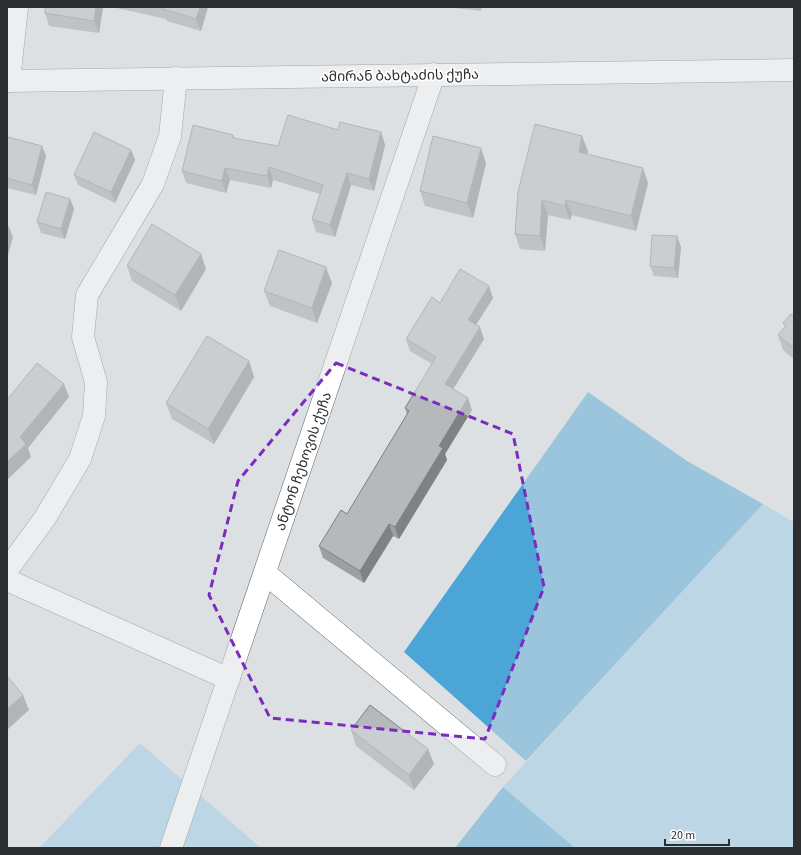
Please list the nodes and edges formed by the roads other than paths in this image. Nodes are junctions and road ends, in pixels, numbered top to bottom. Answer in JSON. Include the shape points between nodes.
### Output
{"nodes":[{"id":1,"x":17,"y":7,"type":"edge"},
{"id":2,"x":794,"y":70,"type":"edge"},
{"id":3,"x":434,"y":74,"type":"junction"},
{"id":4,"x":176,"y":78,"type":"junction"},
{"id":5,"x":8,"y":81,"type":"edge"},
{"id":6,"x":7,"y":570,"type":"edge"},
{"id":7,"x":265,"y":573,"type":"junction"},
{"id":8,"x":7,"y":580,"type":"edge"},
{"id":9,"x":229,"y":679,"type":"junction"},
{"id":10,"x":495,"y":765,"type":"dead end"},
{"id":11,"x":172,"y":848,"type":"edge"}],
"edges":[{"from":1,"to":5,"type":"street"},
{"from":2,"to":3,"type":"street","name":"ამირან ბახტაძის ქუჩა"},
{"from":3,"to":4,"type":"street","name":"ამირან ბახტაძის ქუჩა"},
{"from":3,"to":7,"type":"street","name":"ანტონ ჩეხოვის ქუჩა"},
{"from":4,"to":5,"type":"street","name":"ამირან ბახტაძის ქუჩა"},
{"from":4,"to":6,"type":"street","via":[[170,136],[153,184],[87,295],[83,337],[96,382],[94,416],[80,459],[45,518]]},
{"from":7,"to":9,"type":"street","name":"ანტონ ჩეხოვის ქუჩა"},
{"from":7,"to":10,"type":"street"},
{"from":8,"to":9,"type":"street"},
{"from":9,"to":11,"type":"street","name":"ანტონ ჩეხოვის ქუჩა"}]}
